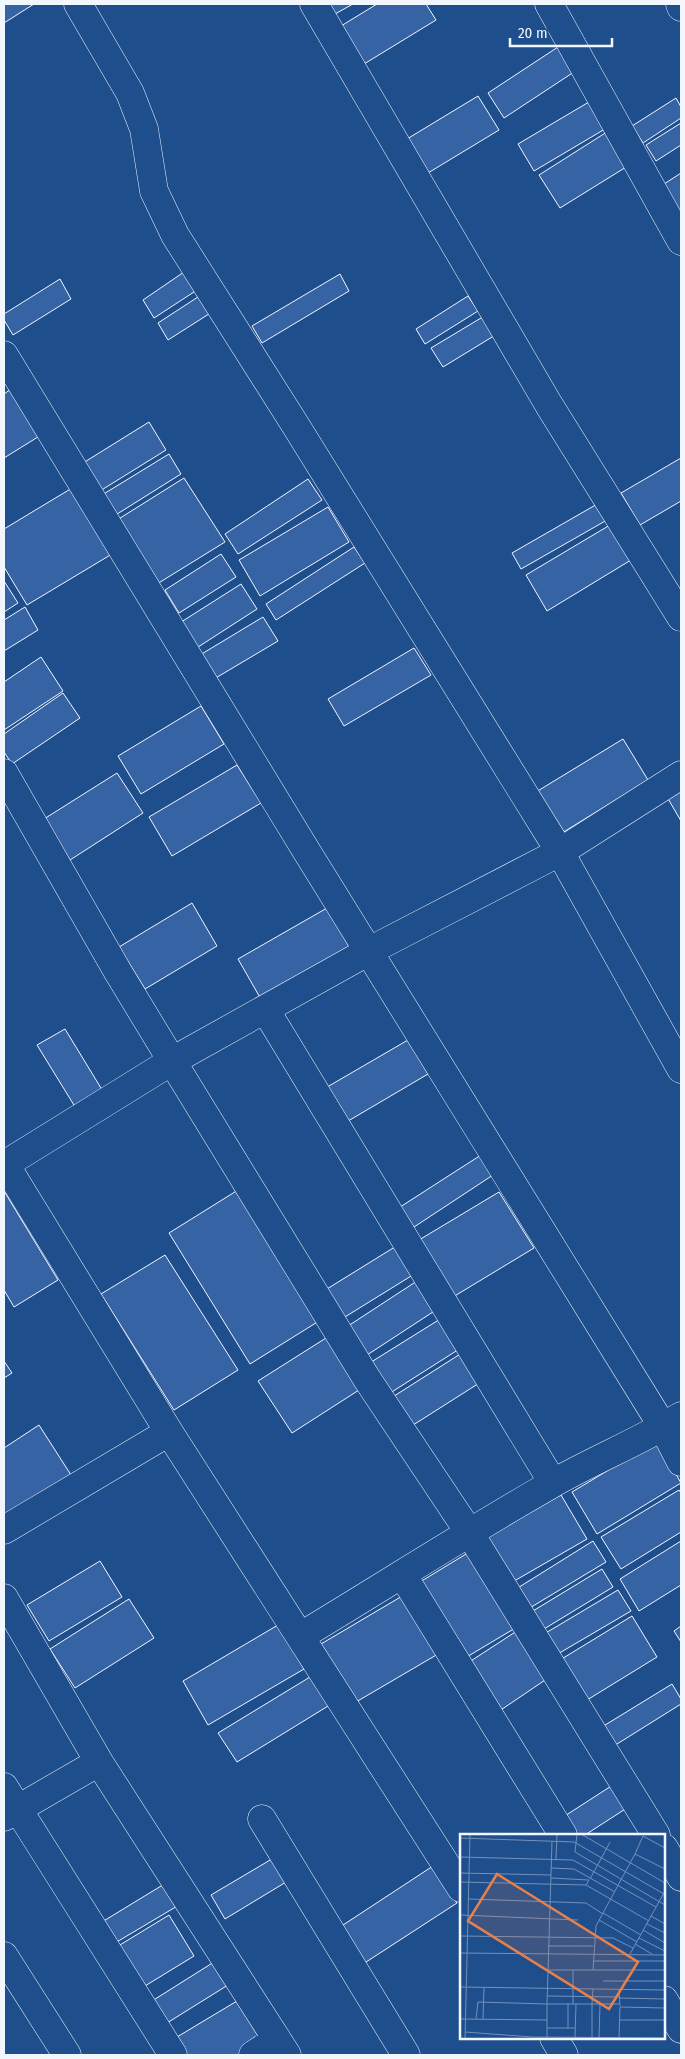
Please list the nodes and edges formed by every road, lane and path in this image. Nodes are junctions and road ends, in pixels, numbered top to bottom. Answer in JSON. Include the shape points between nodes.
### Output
{"nodes":[{"id":1,"x":78,"y":4,"type":"edge"},
{"id":2,"x":314,"y":4,"type":"edge"},
{"id":3,"x":550,"y":4,"type":"edge"},
{"id":4,"x":681,"y":241,"type":"edge"},
{"id":5,"x":4,"y":355,"type":"edge"},
{"id":6,"x":681,"y":617,"type":"edge"},
{"id":7,"x":4,"y":773,"type":"edge"},
{"id":8,"x":681,"y":775,"type":"edge"},
{"id":9,"x":560,"y":852,"type":"junction"},
{"id":10,"x":369,"y":951,"type":"junction"},
{"id":11,"x":265,"y":1009,"type":"junction"},
{"id":12,"x":172,"y":1060,"type":"junction"},
{"id":13,"x":681,"y":1069,"type":"edge"},
{"id":14,"x":4,"y":1164,"type":"edge"},
{"id":15,"x":672,"y":1421,"type":"edge"},
{"id":16,"x":169,"y":1432,"type":"junction"},
{"id":17,"x":681,"y":1462,"type":"edge"},
{"id":18,"x":553,"y":1483,"type":"junction"},
{"id":19,"x":4,"y":1530,"type":"edge"},
{"id":20,"x":469,"y":1532,"type":"junction"},
{"id":21,"x":402,"y":1574,"type":"junction"},
{"id":22,"x":4,"y":1598,"type":"edge"},
{"id":23,"x":300,"y":1636,"type":"junction"},
{"id":24,"x":99,"y":1762,"type":"junction"},
{"id":25,"x":8,"y":1805,"type":"edge"},
{"id":26,"x":262,"y":1819,"type":"dead end"},
{"id":27,"x":562,"y":1834,"type":"edge"},
{"id":28,"x":655,"y":1834,"type":"edge"},
{"id":29,"x":665,"y":1850,"type":"edge"},
{"id":30,"x":681,"y":1877,"type":"edge"},
{"id":31,"x":460,"y":1886,"type":"edge"},
{"id":32,"x":4,"y":1956,"type":"edge"},
{"id":33,"x":665,"y":2002,"type":"edge"},
{"id":34,"x":681,"y":2029,"type":"edge"},
{"id":35,"x":555,"y":2039,"type":"edge"},
{"id":36,"x":282,"y":2047,"type":"edge"},
{"id":37,"x":67,"y":2055,"type":"edge"},
{"id":38,"x":173,"y":2055,"type":"edge"},
{"id":39,"x":253,"y":2055,"type":"edge"},
{"id":40,"x":406,"y":2055,"type":"edge"},
{"id":41,"x":564,"y":2055,"type":"edge"}],
"edges":[{"from":1,"to":9,"type":"street","via":[[130,93],[144,129],[154,191],[175,235]]},
{"from":2,"to":6,"type":"street","via":[[549,406]]},
{"from":3,"to":4,"type":"street"},
{"from":5,"to":10,"type":"street"},
{"from":7,"to":12,"type":"street"},
{"from":8,"to":9,"type":"street"},
{"from":9,"to":10,"type":"street"},
{"from":9,"to":13,"type":"street"},
{"from":10,"to":11,"type":"street"},
{"from":10,"to":15,"type":"street"},
{"from":11,"to":12,"type":"street"},
{"from":11,"to":18,"type":"street"},
{"from":12,"to":14,"type":"street"},
{"from":12,"to":20,"type":"street","via":[[367,1379]]},
{"from":14,"to":16,"type":"street"},
{"from":15,"to":17,"type":"street"},
{"from":15,"to":18,"type":"street"},
{"from":16,"to":19,"type":"street"},
{"from":16,"to":23,"type":"street"},
{"from":18,"to":20,"type":"street"},
{"from":20,"to":21,"type":"street"},
{"from":20,"to":28,"type":"street"},
{"from":21,"to":23,"type":"street"},
{"from":21,"to":27,"type":"street"},
{"from":22,"to":24,"type":"street"},
{"from":23,"to":31,"type":"street"},
{"from":24,"to":25,"type":"street"},
{"from":24,"to":36,"type":"street"},
{"from":25,"to":38,"type":"street"},
{"from":26,"to":40,"type":"street"},
{"from":29,"to":30,"type":"street"},
{"from":32,"to":37,"type":"street"},
{"from":33,"to":34,"type":"street"},
{"from":35,"to":41,"type":"street"},
{"from":36,"to":39,"type":"street"}]}
